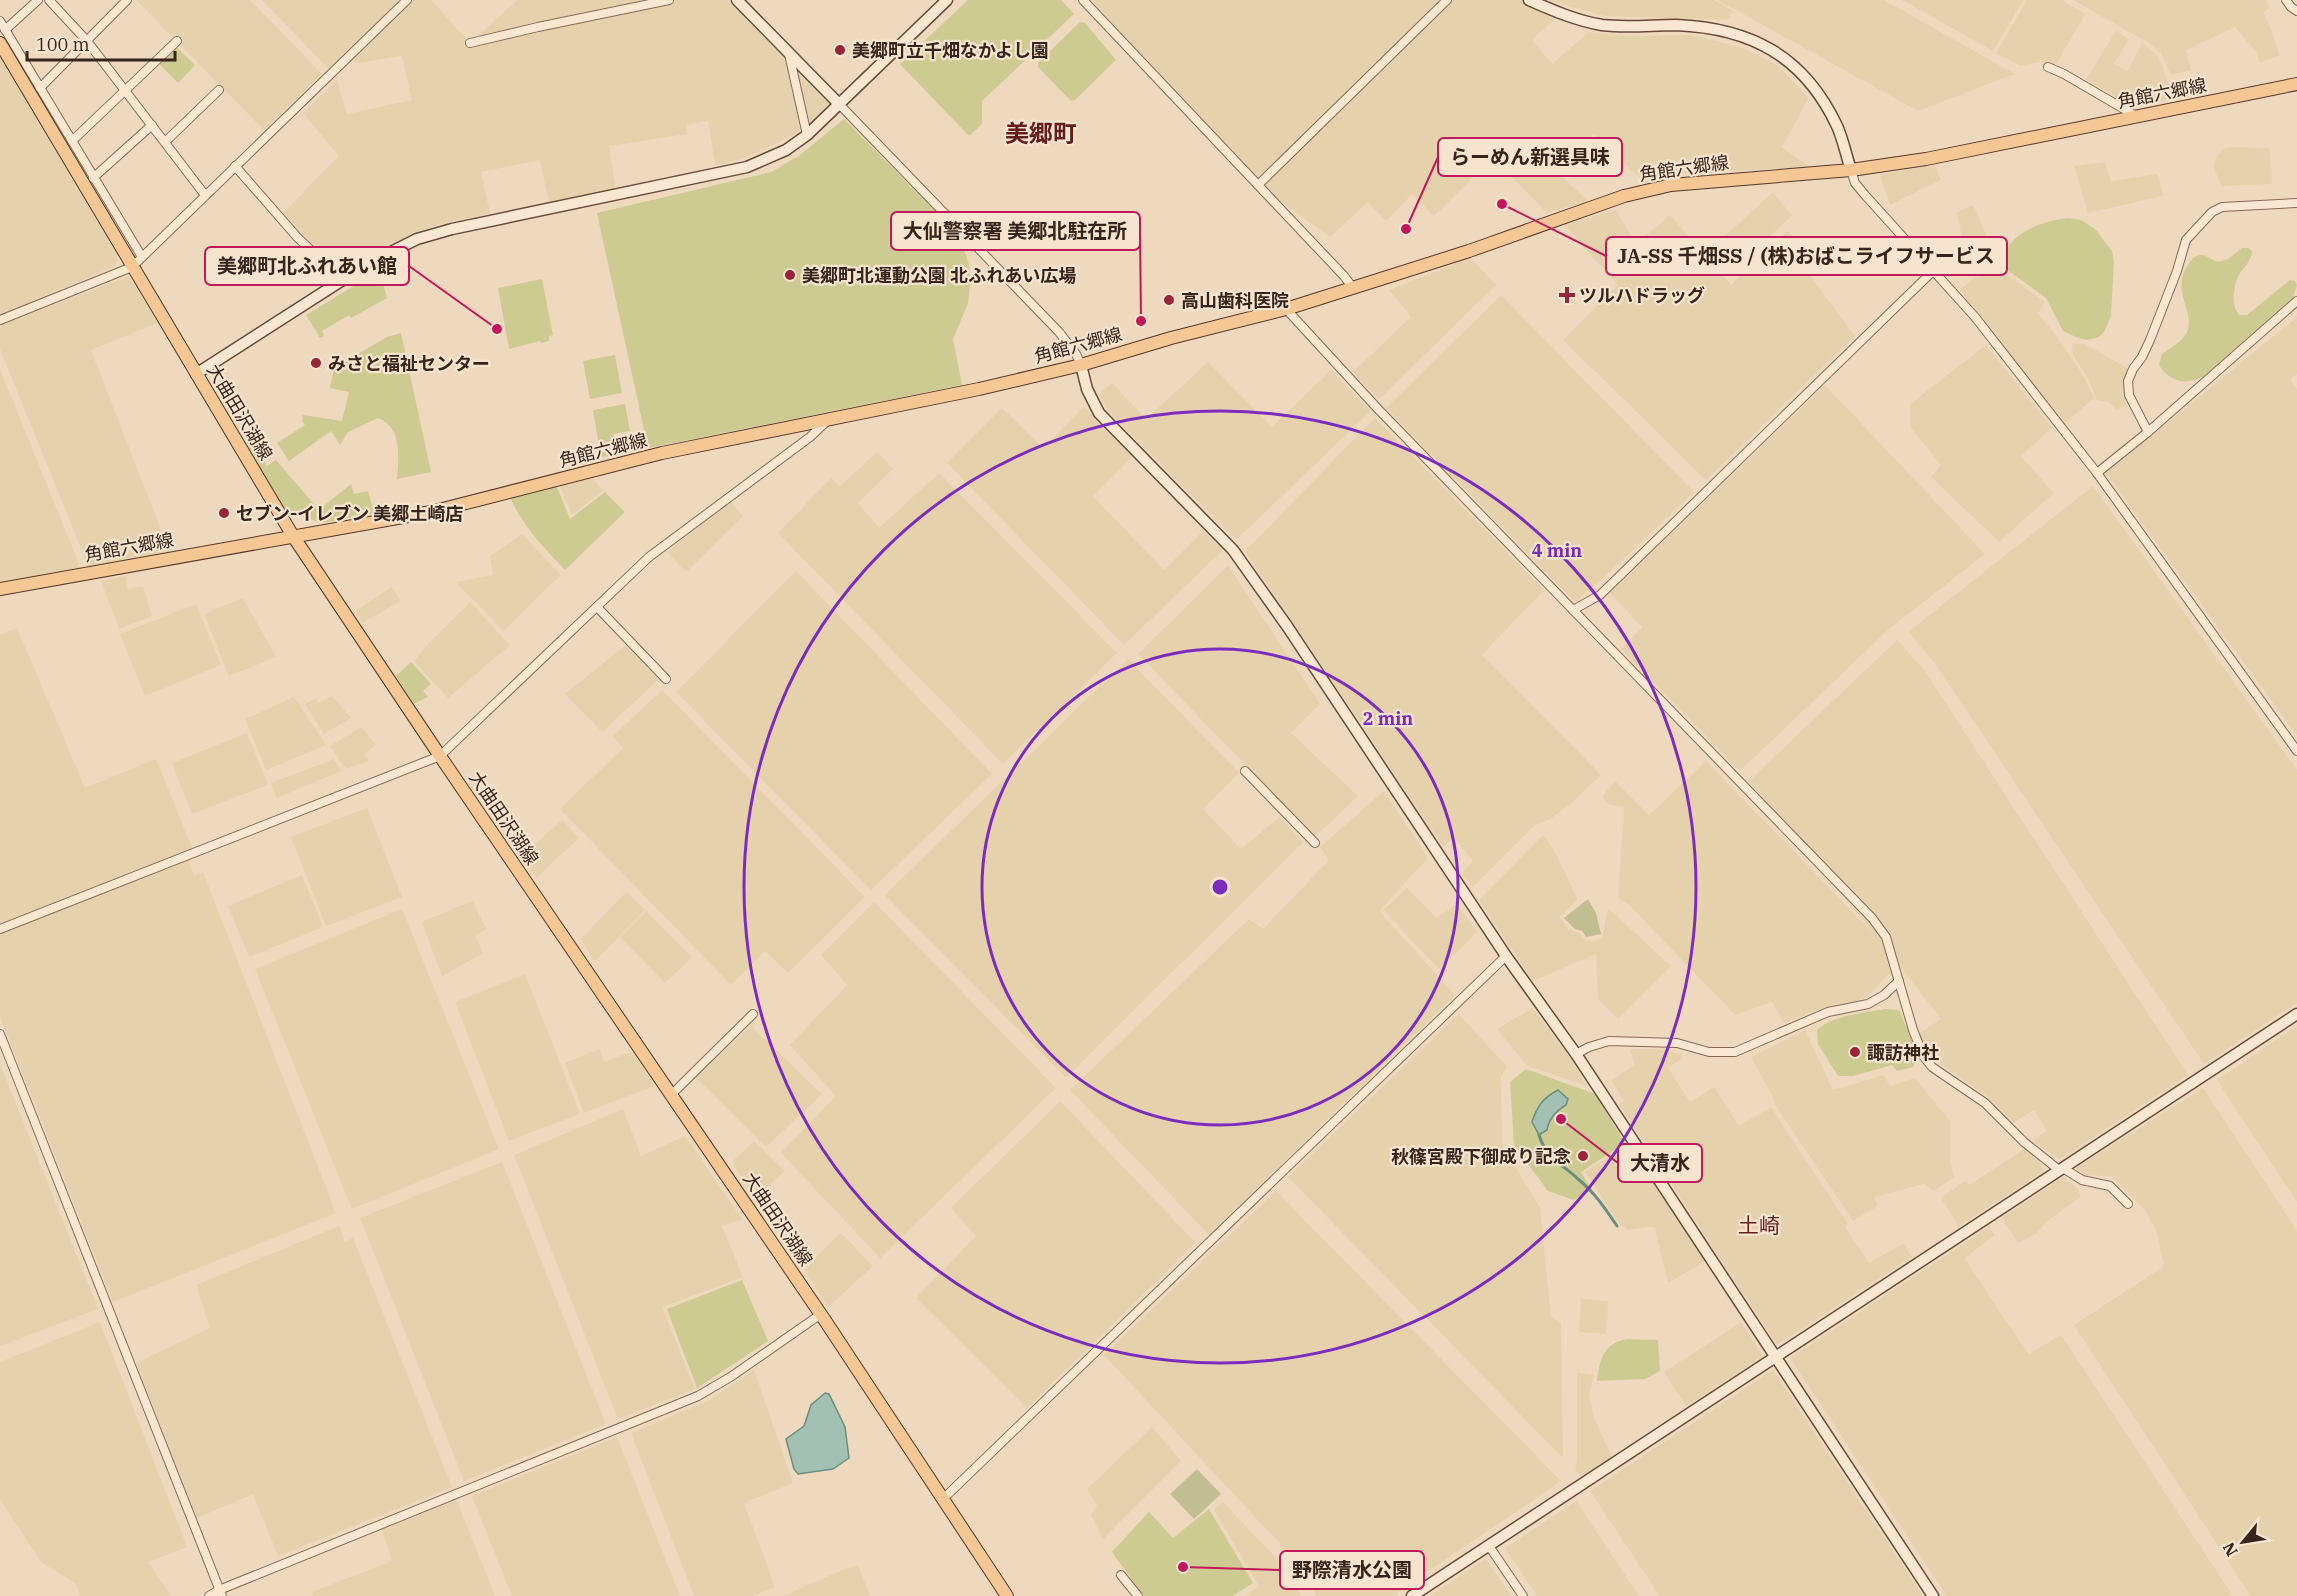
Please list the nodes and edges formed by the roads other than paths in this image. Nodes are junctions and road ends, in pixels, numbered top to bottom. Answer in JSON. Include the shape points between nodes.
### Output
{"nodes":[{"id":1,"x":38,"y":0,"type":"edge"},
{"id":2,"x":49,"y":0,"type":"edge"},
{"id":3,"x":127,"y":0,"type":"edge"},
{"id":4,"x":406,"y":0,"type":"edge"},
{"id":5,"x":669,"y":0,"type":"edge"},
{"id":6,"x":736,"y":0,"type":"edge"},
{"id":7,"x":947,"y":0,"type":"edge"},
{"id":8,"x":1083,"y":0,"type":"edge"},
{"id":9,"x":1447,"y":0,"type":"edge"},
{"id":10,"x":1529,"y":0,"type":"edge"},
{"id":11,"x":2286,"y":0,"type":"edge"},
{"id":12,"x":2297,"y":11,"type":"edge"},
{"id":13,"x":0,"y":21,"type":"edge"},
{"id":14,"x":5,"y":30,"type":"junction"},
{"id":15,"x":87,"y":41,"type":"junction"},
{"id":16,"x":177,"y":41,"type":"dead end"},
{"id":17,"x":0,"y":43,"type":"edge"},
{"id":18,"x":470,"y":43,"type":"dead end"},
{"id":19,"x":789,"y":51,"type":"junction"},
{"id":20,"x":2048,"y":67,"type":"dead end"},
{"id":21,"x":2297,"y":84,"type":"edge"},
{"id":22,"x":40,"y":88,"type":"junction"},
{"id":23,"x":125,"y":89,"type":"junction"},
{"id":24,"x":219,"y":90,"type":"dead end"},
{"id":25,"x":840,"y":105,"type":"junction"},
{"id":26,"x":2136,"y":116,"type":"junction"},
{"id":27,"x":152,"y":125,"type":"junction"},
{"id":28,"x":807,"y":135,"type":"junction"},
{"id":29,"x":72,"y":141,"type":"junction"},
{"id":30,"x":165,"y":142,"type":"junction"},
{"id":31,"x":235,"y":166,"type":"junction"},
{"id":32,"x":1851,"y":170,"type":"junction"},
{"id":33,"x":93,"y":178,"type":"junction"},
{"id":34,"x":1258,"y":185,"type":"junction"},
{"id":35,"x":205,"y":195,"type":"junction"},
{"id":36,"x":2297,"y":203,"type":"edge"},
{"id":37,"x":142,"y":257,"type":"junction"},
{"id":38,"x":132,"y":267,"type":"junction"},
{"id":39,"x":1933,"y":271,"type":"junction"},
{"id":40,"x":342,"y":280,"type":"junction"},
{"id":41,"x":1353,"y":288,"type":"junction"},
{"id":42,"x":2297,"y":301,"type":"edge"},
{"id":43,"x":1286,"y":309,"type":"junction"},
{"id":44,"x":0,"y":320,"type":"edge"},
{"id":45,"x":1081,"y":365,"type":"junction"},
{"id":46,"x":196,"y":374,"type":"junction"},
{"id":47,"x":831,"y":418,"type":"junction"},
{"id":48,"x":2148,"y":432,"type":"junction"},
{"id":49,"x":2097,"y":473,"type":"junction"},
{"id":50,"x":293,"y":536,"type":"junction"},
{"id":51,"x":0,"y":589,"type":"edge"},
{"id":52,"x":597,"y":607,"type":"junction"},
{"id":53,"x":1573,"y":610,"type":"junction"},
{"id":54,"x":666,"y":679,"type":"dead end"},
{"id":55,"x":2297,"y":751,"type":"edge"},
{"id":56,"x":440,"y":756,"type":"junction"},
{"id":57,"x":1245,"y":771,"type":"dead end"},
{"id":58,"x":1315,"y":843,"type":"dead end"},
{"id":59,"x":0,"y":929,"type":"edge"},
{"id":60,"x":1506,"y":956,"type":"junction"},
{"id":61,"x":1899,"y":981,"type":"junction"},
{"id":62,"x":753,"y":1014,"type":"dead end"},
{"id":63,"x":2297,"y":1014,"type":"edge"},
{"id":64,"x":0,"y":1034,"type":"edge"},
{"id":65,"x":1576,"y":1054,"type":"junction"},
{"id":66,"x":672,"y":1094,"type":"junction"},
{"id":67,"x":2061,"y":1169,"type":"junction"},
{"id":68,"x":2128,"y":1204,"type":"dead end"},
{"id":69,"x":821,"y":1314,"type":"junction"},
{"id":70,"x":1776,"y":1358,"type":"junction"},
{"id":71,"x":943,"y":1499,"type":"junction"},
{"id":72,"x":1490,"y":1546,"type":"junction"},
{"id":73,"x":1121,"y":1575,"type":"dead end"},
{"id":74,"x":221,"y":1593,"type":"edge"},
{"id":75,"x":209,"y":1596,"type":"edge"},
{"id":76,"x":1007,"y":1596,"type":"edge"},
{"id":77,"x":1138,"y":1596,"type":"edge"},
{"id":78,"x":1413,"y":1596,"type":"edge"},
{"id":79,"x":1523,"y":1596,"type":"edge"},
{"id":80,"x":1933,"y":1596,"type":"edge"}],
"edges":[{"from":1,"to":14,"type":"street"},
{"from":2,"to":15,"type":"street"},
{"from":3,"to":15,"type":"street"},
{"from":4,"to":31,"type":"street"},
{"from":5,"to":18,"type":"street"},
{"from":6,"to":19,"type":"street"},
{"from":7,"to":25,"type":"street"},
{"from":8,"to":34,"type":"street"},
{"from":9,"to":34,"type":"street"},
{"from":10,"to":32,"type":"street","via":[[1561,14],[1602,24],[1711,29],[1743,35],[1767,46],[1792,64],[1820,96],[1838,128]]},
{"from":11,"to":12,"type":"street"},
{"from":13,"to":14,"type":"street"},
{"from":14,"to":22,"type":"street"},
{"from":15,"to":22,"type":"street"},
{"from":15,"to":23,"type":"street"},
{"from":16,"to":23,"type":"street"},
{"from":17,"to":38,"type":"main road","name":"大曲田沢湖線"},
{"from":19,"to":25,"type":"street"},
{"from":19,"to":28,"type":"street"},
{"from":20,"to":26,"type":"street"},
{"from":21,"to":26,"type":"main road","name":"角館六郷線"},
{"from":22,"to":29,"type":"street"},
{"from":23,"to":27,"type":"street"},
{"from":23,"to":29,"type":"street"},
{"from":24,"to":30,"type":"street"},
{"from":25,"to":28,"type":"street"},
{"from":25,"to":45,"type":"street","via":[[1059,332]]},
{"from":26,"to":32,"type":"main road","name":"角館六郷線","via":[[1926,159]]},
{"from":27,"to":30,"type":"street"},
{"from":27,"to":33,"type":"street"},
{"from":28,"to":40,"type":"street","via":[[786,150],[747,167],[417,239]]},
{"from":29,"to":33,"type":"street"},
{"from":30,"to":35,"type":"street"},
{"from":31,"to":35,"type":"street"},
{"from":31,"to":40,"type":"street","via":[[297,237]]},
{"from":32,"to":39,"type":"street","via":[[1855,183]]},
{"from":32,"to":41,"type":"main road","name":"角館六郷線","via":[[1671,185],[1624,196]]},
{"from":33,"to":37,"type":"street"},
{"from":34,"to":41,"type":"street"},
{"from":35,"to":37,"type":"street"},
{"from":36,"to":48,"type":"street","via":[[2222,207],[2212,212],[2186,240],[2150,340],[2128,381],[2129,396]]},
{"from":37,"to":38,"type":"street"},
{"from":38,"to":44,"type":"street"},
{"from":38,"to":46,"type":"main road","name":"大曲田沢湖線"},
{"from":39,"to":49,"type":"street","via":[[1975,317]]},
{"from":39,"to":53,"type":"street","via":[[1600,595]]},
{"from":40,"to":46,"type":"street"},
{"from":41,"to":43,"type":"main road","name":"角館六郷線"},
{"from":42,"to":48,"type":"street"},
{"from":43,"to":45,"type":"main road","name":"角館六郷線"},
{"from":43,"to":53,"type":"street"},
{"from":45,"to":47,"type":"main road","name":"角館六郷線"},
{"from":45,"to":60,"type":"street","via":[[1099,413],[1239,560],[1319,673]]},
{"from":46,"to":50,"type":"main road","name":"大曲田沢湖線"},
{"from":47,"to":50,"type":"main road","name":"角館六郷線","via":[[662,453],[431,512]]},
{"from":47,"to":52,"type":"street","via":[[649,557]]},
{"from":48,"to":49,"type":"street"},
{"from":49,"to":55,"type":"street"},
{"from":50,"to":51,"type":"main road","name":"角館六郷線"},
{"from":50,"to":56,"type":"main road","name":"大曲田沢湖線"},
{"from":52,"to":54,"type":"street"},
{"from":52,"to":56,"type":"street"},
{"from":53,"to":61,"type":"street","via":[[1872,918],[1886,937]]},
{"from":56,"to":59,"type":"street"},
{"from":56,"to":66,"type":"main road","name":"大曲田沢湖線"},
{"from":57,"to":58,"type":"street"},
{"from":60,"to":65,"type":"street"},
{"from":60,"to":71,"type":"street"},
{"from":61,"to":65,"type":"street","via":[[1868,1004],[1828,1012],[1735,1052],[1709,1052],[1677,1043],[1609,1041]]},
{"from":61,"to":67,"type":"street","via":[[1913,1030],[1932,1067],[1984,1103],[2024,1142]]},
{"from":62,"to":66,"type":"street"},
{"from":63,"to":67,"type":"street"},
{"from":64,"to":74,"type":"street"},
{"from":65,"to":70,"type":"street"},
{"from":66,"to":69,"type":"main road","name":"大曲田沢湖線"},
{"from":67,"to":68,"type":"street","via":[[2082,1180],[2110,1186]]},
{"from":67,"to":70,"type":"street"},
{"from":69,"to":71,"type":"main road","name":"大曲田沢湖線"},
{"from":69,"to":74,"type":"street","via":[[698,1396]]},
{"from":70,"to":72,"type":"street"},
{"from":70,"to":80,"type":"street"},
{"from":71,"to":76,"type":"main road","name":"大曲田沢湖線"},
{"from":72,"to":78,"type":"street"},
{"from":72,"to":79,"type":"street"},
{"from":73,"to":77,"type":"street"},
{"from":74,"to":75,"type":"street"}]}
